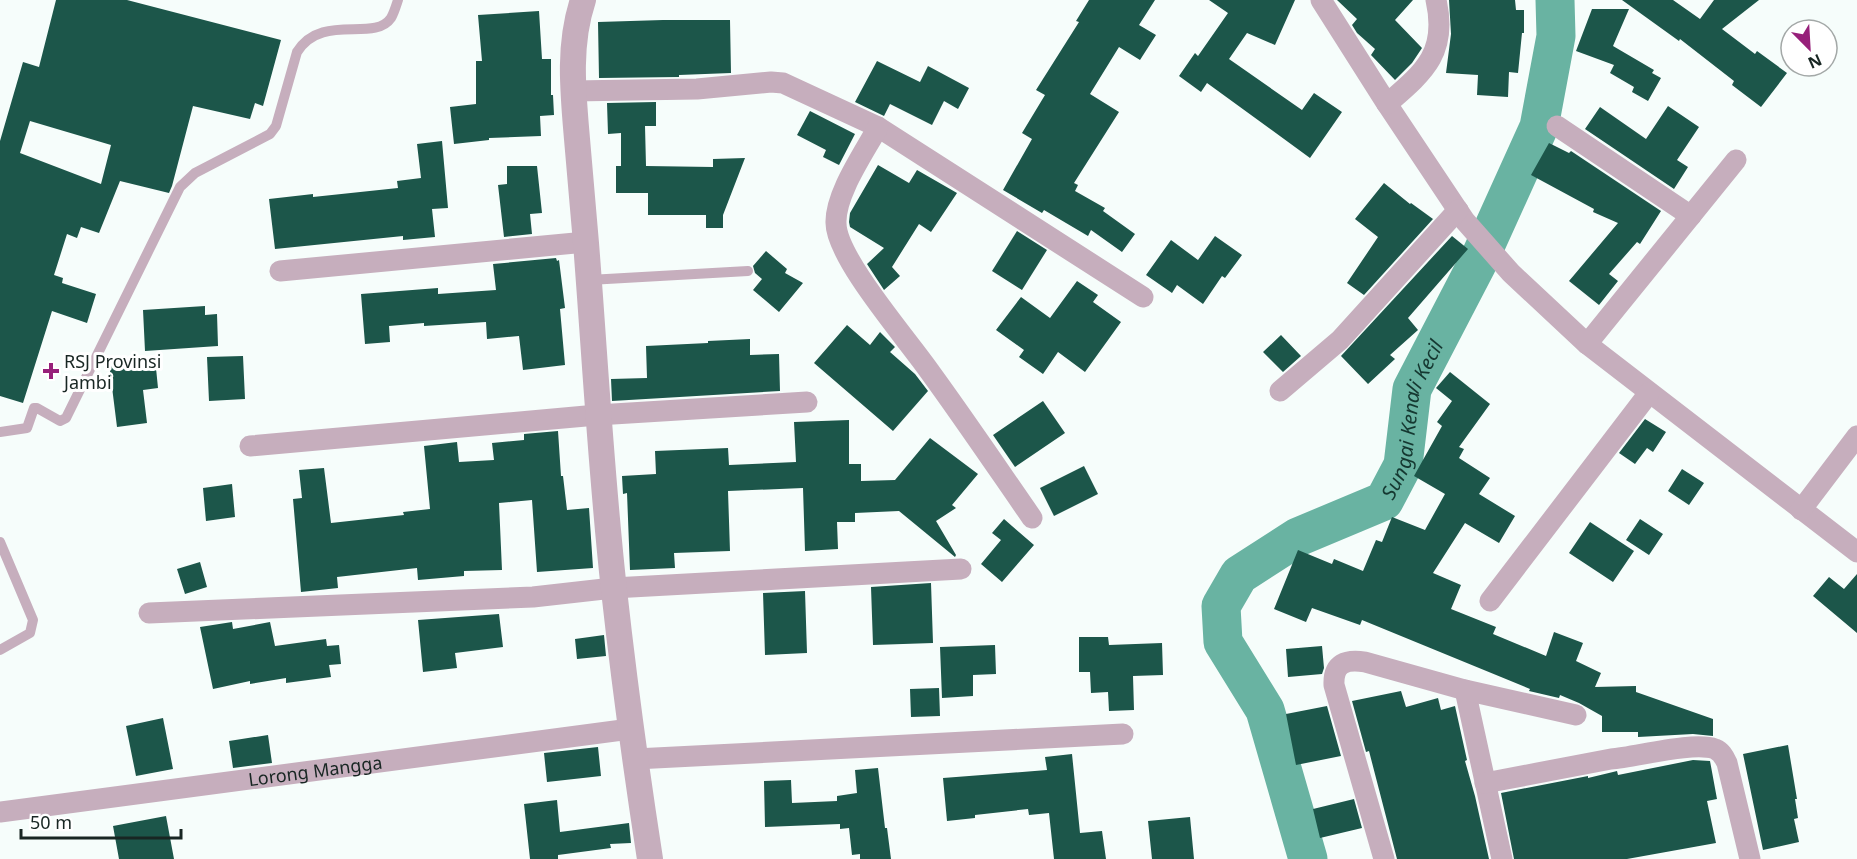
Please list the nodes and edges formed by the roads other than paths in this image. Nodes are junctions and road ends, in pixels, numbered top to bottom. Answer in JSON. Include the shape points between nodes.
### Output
{"nodes":[{"id":1,"x":398,"y":0,"type":"edge"},
{"id":2,"x":583,"y":0,"type":"edge"},
{"id":3,"x":1321,"y":0,"type":"edge"},
{"id":4,"x":1436,"y":0,"type":"edge"},
{"id":5,"x":573,"y":91,"type":"junction"},
{"id":6,"x":1387,"y":104,"type":"junction"},
{"id":7,"x":1557,"y":126,"type":"dead end"},
{"id":8,"x":878,"y":127,"type":"junction"},
{"id":9,"x":1736,"y":160,"type":"dead end"},
{"id":10,"x":1462,"y":216,"type":"junction"},
{"id":11,"x":1691,"y":216,"type":"junction"},
{"id":12,"x":586,"y":242,"type":"junction"},
{"id":13,"x":280,"y":271,"type":"dead end"},
{"id":14,"x":748,"y":271,"type":"dead end"},
{"id":15,"x":588,"y":280,"type":"junction"},
{"id":16,"x":1143,"y":297,"type":"dead end"},
{"id":17,"x":1587,"y":344,"type":"junction"},
{"id":18,"x":1280,"y":391,"type":"dead end"},
{"id":19,"x":1648,"y":393,"type":"junction"},
{"id":20,"x":807,"y":402,"type":"dead end"},
{"id":21,"x":597,"y":416,"type":"junction"},
{"id":22,"x":0,"y":432,"type":"edge"},
{"id":23,"x":1857,"y":436,"type":"edge"},
{"id":24,"x":250,"y":446,"type":"dead end"},
{"id":25,"x":1801,"y":510,"type":"junction"},
{"id":26,"x":1032,"y":518,"type":"dead end"},
{"id":27,"x":0,"y":542,"type":"edge"},
{"id":28,"x":1857,"y":552,"type":"edge"},
{"id":29,"x":961,"y":569,"type":"dead end"},
{"id":30,"x":614,"y":588,"type":"junction"},
{"id":31,"x":1490,"y":601,"type":"dead end"},
{"id":32,"x":149,"y":613,"type":"dead end"},
{"id":33,"x":0,"y":650,"type":"edge"},
{"id":34,"x":1465,"y":690,"type":"junction"},
{"id":35,"x":1576,"y":715,"type":"dead end"},
{"id":36,"x":630,"y":729,"type":"junction"},
{"id":37,"x":1123,"y":734,"type":"dead end"},
{"id":38,"x":635,"y":759,"type":"junction"},
{"id":39,"x":1485,"y":783,"type":"junction"},
{"id":40,"x":0,"y":812,"type":"edge"},
{"id":41,"x":650,"y":859,"type":"edge"},
{"id":42,"x":1383,"y":859,"type":"edge"},
{"id":43,"x":1502,"y":859,"type":"edge"},
{"id":44,"x":1750,"y":859,"type":"edge"}],
"edges":[{"from":1,"to":22,"type":"lane","via":[[391,18],[378,27],[327,31],[302,44],[270,135],[195,173],[180,187],[66,418],[60,421],[34,408],[27,428]]},
{"from":2,"to":5,"type":"street","via":[[573,46]]},
{"from":3,"to":6,"type":"street"},
{"from":4,"to":6,"type":"street","via":[[1440,32],[1433,55],[1421,74]]},
{"from":5,"to":8,"type":"street","via":[[697,89],[771,81]]},
{"from":5,"to":12,"type":"street"},
{"from":6,"to":10,"type":"street"},
{"from":7,"to":11,"type":"street"},
{"from":8,"to":16,"type":"street"},
{"from":8,"to":26,"type":"street","via":[[838,207],[836,224],[841,244]]},
{"from":9,"to":11,"type":"street"},
{"from":10,"to":17,"type":"street","via":[[1511,273]]},
{"from":10,"to":18,"type":"street","via":[[1340,339]]},
{"from":11,"to":17,"type":"street"},
{"from":12,"to":13,"type":"street"},
{"from":12,"to":15,"type":"street"},
{"from":14,"to":15,"type":"lane"},
{"from":15,"to":21,"type":"street"},
{"from":17,"to":19,"type":"street"},
{"from":19,"to":25,"type":"street"},
{"from":19,"to":31,"type":"street"},
{"from":20,"to":21,"type":"street"},
{"from":21,"to":24,"type":"street"},
{"from":21,"to":30,"type":"street"},
{"from":23,"to":25,"type":"street"},
{"from":25,"to":28,"type":"street"},
{"from":27,"to":33,"type":"lane","via":[[33,620],[30,633]]},
{"from":29,"to":30,"type":"street"},
{"from":30,"to":32,"type":"street","via":[[533,597]]},
{"from":30,"to":36,"type":"street"},
{"from":34,"to":35,"type":"street"},
{"from":34,"to":39,"type":"street"},
{"from":34,"to":42,"type":"street","via":[[1355,660],[1335,671],[1334,685]]},
{"from":36,"to":38,"type":"street"},
{"from":36,"to":40,"type":"street","name":"Lorong Mangga"},
{"from":37,"to":38,"type":"street"},
{"from":38,"to":41,"type":"street"},
{"from":39,"to":43,"type":"street"},
{"from":39,"to":44,"type":"street","via":[[1662,750],[1717,749],[1727,763]]}]}
